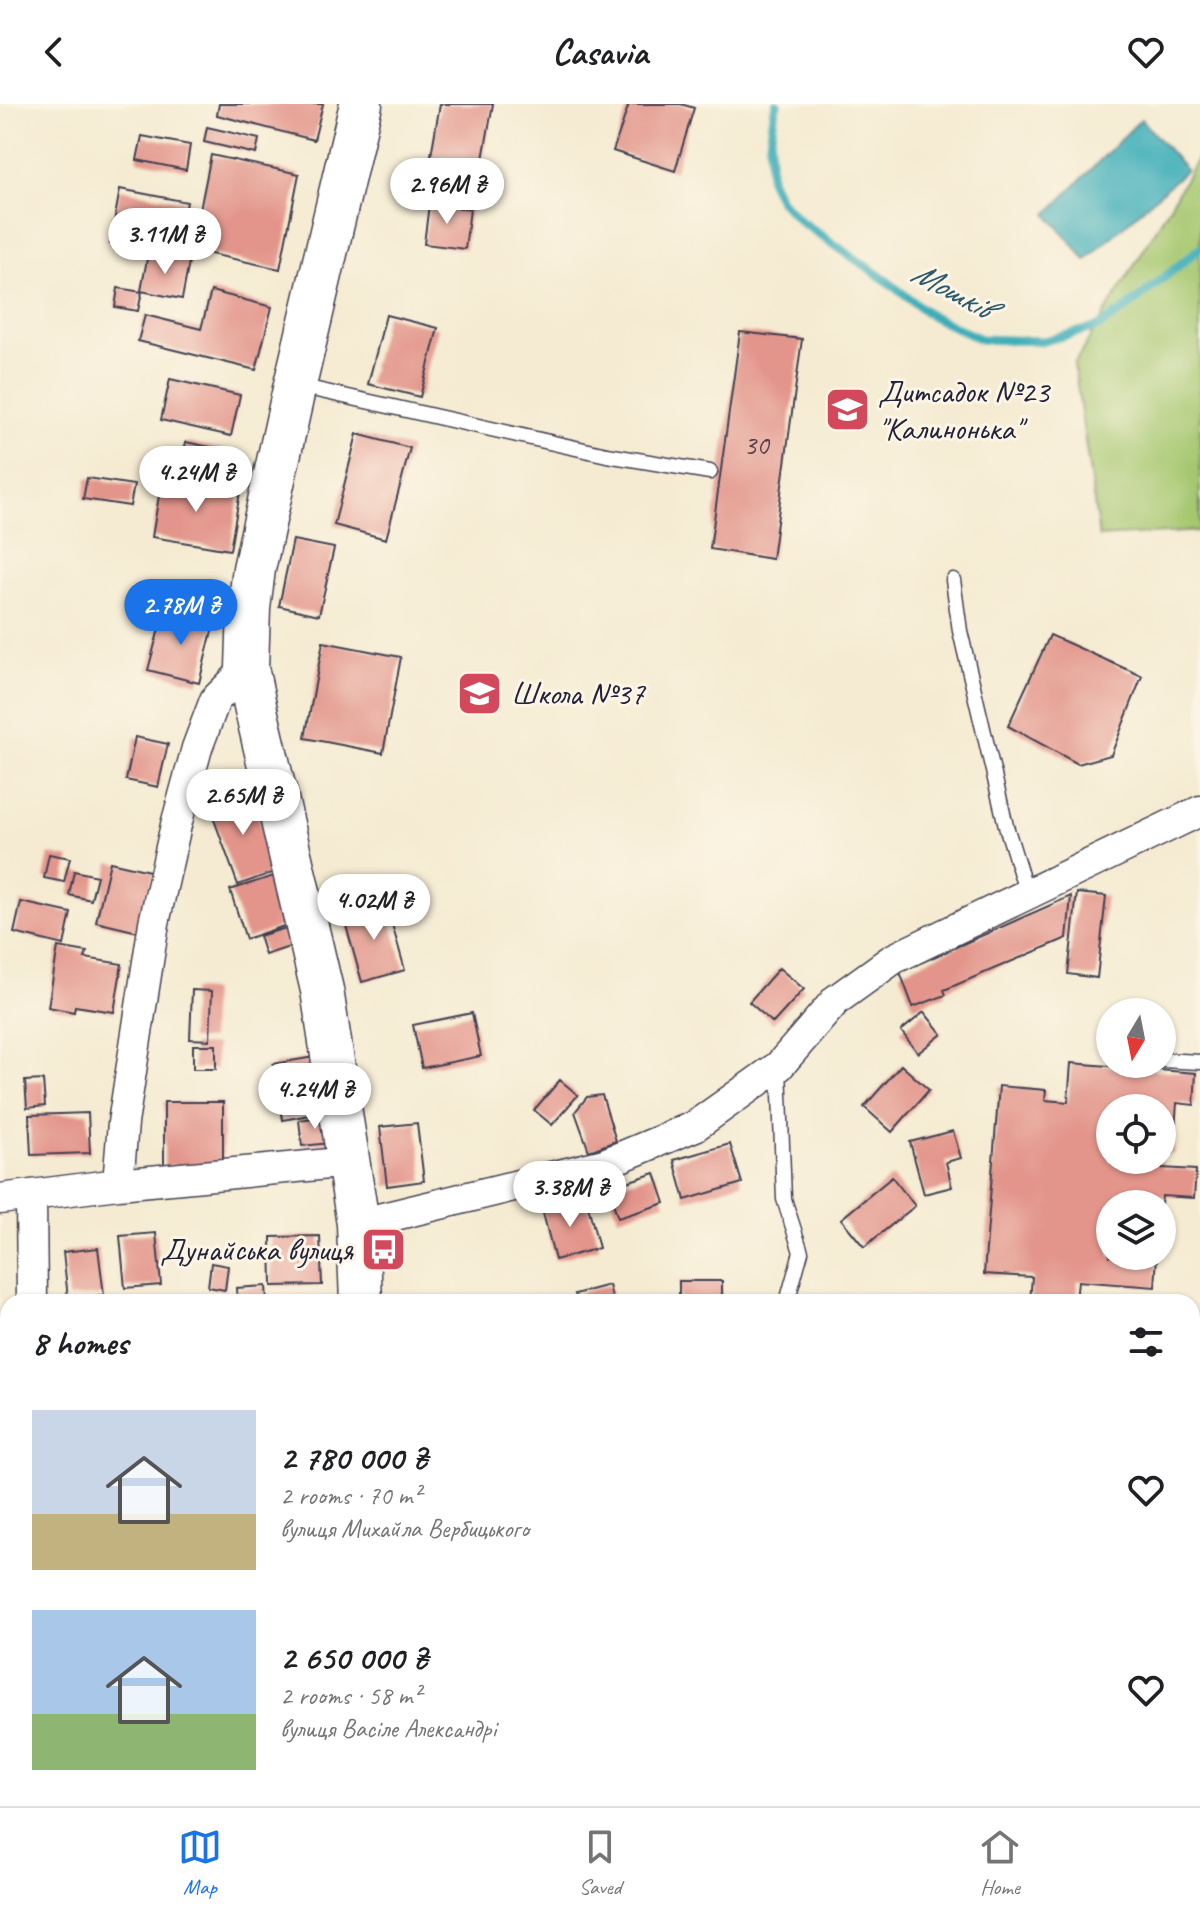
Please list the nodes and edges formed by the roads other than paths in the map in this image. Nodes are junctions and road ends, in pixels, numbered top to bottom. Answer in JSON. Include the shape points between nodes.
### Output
{"nodes":[{"id":1,"x":361,"y":104,"type":"edge"},
{"id":2,"x":295,"y":385,"type":"junction"},
{"id":3,"x":710,"y":472,"type":"dead end"},
{"id":4,"x":953,"y":580,"type":"dead end"},
{"id":5,"x":247,"y":668,"type":"junction"},
{"id":6,"x":1200,"y":811,"type":"edge"},
{"id":7,"x":1027,"y":894,"type":"junction"},
{"id":8,"x":1176,"y":1061,"type":"edge"},
{"id":9,"x":1200,"y":1062,"type":"edge"},
{"id":10,"x":779,"y":1066,"type":"junction"},
{"id":11,"x":350,"y":1162,"type":"junction"},
{"id":12,"x":118,"y":1184,"type":"junction"},
{"id":13,"x":31,"y":1195,"type":"junction"},
{"id":14,"x":0,"y":1199,"type":"edge"},
{"id":15,"x":358,"y":1224,"type":"junction"},
{"id":16,"x":32,"y":1294,"type":"edge"},
{"id":17,"x":361,"y":1294,"type":"edge"},
{"id":18,"x":789,"y":1294,"type":"edge"}],
"edges":[{"from":1,"to":2,"type":"main road"},
{"from":2,"to":3,"type":"lane","via":[[607,455]]},
{"from":2,"to":5,"type":"main road","via":[[254,569]]},
{"from":4,"to":7,"type":"lane","via":[[960,631]]},
{"from":5,"to":11,"type":"main road","via":[[322,990]]},
{"from":5,"to":12,"type":"street","via":[[215,700],[176,825],[154,923]]},
{"from":6,"to":7,"type":"street"},
{"from":7,"to":10,"type":"street","via":[[893,959],[836,1000]]},
{"from":8,"to":9,"type":"lane"},
{"from":10,"to":15,"type":"street","via":[[695,1126],[604,1164]]},
{"from":10,"to":18,"type":"lane","via":[[784,1199],[801,1252]]},
{"from":11,"to":12,"type":"street"},
{"from":11,"to":15,"type":"main road"},
{"from":12,"to":13,"type":"street"},
{"from":13,"to":14,"type":"street"},
{"from":13,"to":16,"type":"street"},
{"from":15,"to":17,"type":"main road"}]}
